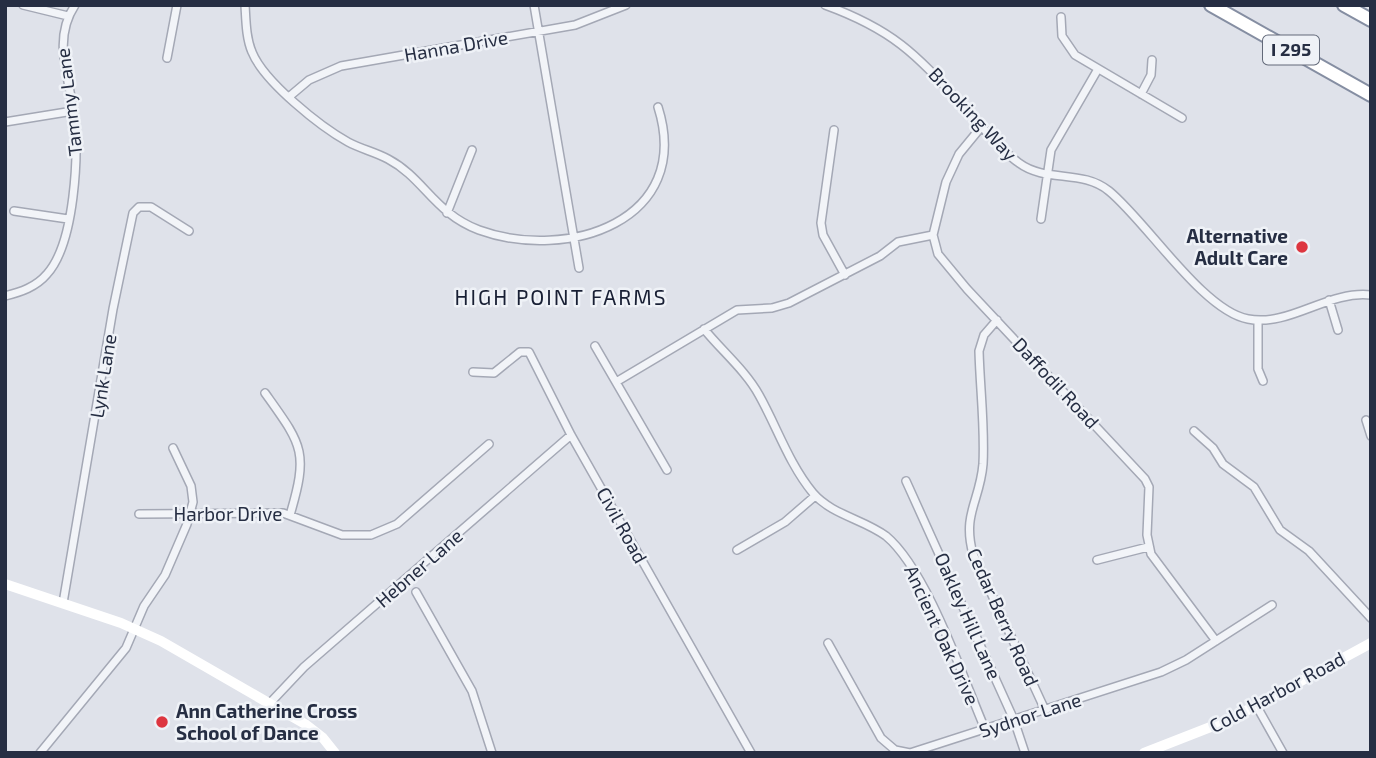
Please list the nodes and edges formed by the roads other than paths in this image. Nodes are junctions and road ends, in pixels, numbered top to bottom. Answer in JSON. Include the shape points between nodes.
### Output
{"nodes":[{"id":1,"x":23,"y":5,"type":"edge"},
{"id":2,"x":75,"y":5,"type":"edge"},
{"id":3,"x":177,"y":5,"type":"edge"},
{"id":4,"x":245,"y":5,"type":"edge"},
{"id":5,"x":534,"y":5,"type":"edge"},
{"id":6,"x":626,"y":5,"type":"edge"},
{"id":7,"x":825,"y":5,"type":"edge"},
{"id":8,"x":1212,"y":5,"type":"edge"},
{"id":9,"x":1343,"y":5,"type":"edge"},
{"id":10,"x":68,"y":16,"type":"junction"},
{"id":11,"x":1061,"y":17,"type":"dead end"},
{"id":12,"x":1371,"y":20,"type":"edge"},
{"id":13,"x":538,"y":32,"type":"junction"},
{"id":14,"x":167,"y":58,"type":"dead end"},
{"id":15,"x":1152,"y":60,"type":"dead end"},
{"id":16,"x":1098,"y":69,"type":"junction"},
{"id":17,"x":1141,"y":94,"type":"junction"},
{"id":18,"x":1371,"y":95,"type":"edge"},
{"id":19,"x":290,"y":96,"type":"junction"},
{"id":20,"x":658,"y":107,"type":"dead end"},
{"id":21,"x":74,"y":111,"type":"junction"},
{"id":22,"x":1182,"y":118,"type":"dead end"},
{"id":23,"x":5,"y":122,"type":"edge"},
{"id":24,"x":982,"y":126,"type":"junction"},
{"id":25,"x":834,"y":130,"type":"dead end"},
{"id":26,"x":472,"y":149,"type":"dead end"},
{"id":27,"x":1047,"y":174,"type":"junction"},
{"id":28,"x":14,"y":211,"type":"dead end"},
{"id":29,"x":447,"y":213,"type":"junction"},
{"id":30,"x":68,"y":219,"type":"junction"},
{"id":31,"x":1041,"y":219,"type":"dead end"},
{"id":32,"x":189,"y":231,"type":"dead end"},
{"id":33,"x":933,"y":235,"type":"junction"},
{"id":34,"x":574,"y":237,"type":"junction"},
{"id":35,"x":579,"y":268,"type":"dead end"},
{"id":36,"x":845,"y":275,"type":"junction"},
{"id":37,"x":1371,"y":295,"type":"edge"},
{"id":38,"x":5,"y":296,"type":"edge"},
{"id":39,"x":1329,"y":300,"type":"junction"},
{"id":40,"x":998,"y":320,"type":"junction"},
{"id":41,"x":1258,"y":320,"type":"junction"},
{"id":42,"x":704,"y":329,"type":"junction"},
{"id":43,"x":1338,"y":330,"type":"dead end"},
{"id":44,"x":595,"y":346,"type":"dead end"},
{"id":45,"x":473,"y":372,"type":"dead end"},
{"id":46,"x":1263,"y":381,"type":"dead end"},
{"id":47,"x":616,"y":382,"type":"junction"},
{"id":48,"x":265,"y":393,"type":"dead end"},
{"id":49,"x":1366,"y":420,"type":"dead end"},
{"id":50,"x":1194,"y":431,"type":"dead end"},
{"id":51,"x":571,"y":435,"type":"junction"},
{"id":52,"x":1371,"y":436,"type":"edge"},
{"id":53,"x":489,"y":444,"type":"dead end"},
{"id":54,"x":173,"y":449,"type":"dead end"},
{"id":55,"x":667,"y":470,"type":"dead end"},
{"id":56,"x":906,"y":481,"type":"dead end"},
{"id":57,"x":815,"y":496,"type":"junction"},
{"id":58,"x":190,"y":513,"type":"junction"},
{"id":59,"x":139,"y":514,"type":"dead end"},
{"id":60,"x":290,"y":514,"type":"junction"},
{"id":61,"x":1148,"y":547,"type":"junction"},
{"id":62,"x":737,"y":550,"type":"dead end"},
{"id":63,"x":1097,"y":561,"type":"dead end"},
{"id":64,"x":5,"y":584,"type":"edge"},
{"id":65,"x":416,"y":593,"type":"dead end"},
{"id":66,"x":63,"y":603,"type":"junction"},
{"id":67,"x":1272,"y":605,"type":"dead end"},
{"id":68,"x":1371,"y":618,"type":"edge"},
{"id":69,"x":136,"y":630,"type":"junction"},
{"id":70,"x":1216,"y":641,"type":"junction"},
{"id":71,"x":828,"y":643,"type":"dead end"},
{"id":72,"x":1371,"y":643,"type":"edge"},
{"id":73,"x":270,"y":703,"type":"junction"},
{"id":74,"x":1256,"y":705,"type":"junction"},
{"id":75,"x":1045,"y":710,"type":"junction"},
{"id":76,"x":1014,"y":720,"type":"junction"},
{"id":77,"x":985,"y":729,"type":"junction"},
{"id":78,"x":40,"y":753,"type":"edge"},
{"id":79,"x":335,"y":753,"type":"edge"},
{"id":80,"x":492,"y":753,"type":"edge"},
{"id":81,"x":751,"y":753,"type":"edge"},
{"id":82,"x":1026,"y":753,"type":"edge"},
{"id":83,"x":1144,"y":753,"type":"edge"},
{"id":84,"x":1283,"y":753,"type":"edge"}],
"edges":[{"from":1,"to":10,"type":"street"},
{"from":2,"to":10,"type":"street","name":"Tammy Lane"},
{"from":3,"to":14,"type":"street"},
{"from":4,"to":19,"type":"street","via":[[249,43],[256,60]]},
{"from":5,"to":13,"type":"street"},
{"from":6,"to":13,"type":"street","name":"Hanna Drive","via":[[575,25]]},
{"from":7,"to":24,"type":"street","name":"Brooking Way","via":[[871,23],[899,41]]},
{"from":8,"to":18,"type":"highway","number":"I 295"},
{"from":9,"to":12,"type":"highway"},
{"from":10,"to":21,"type":"street","name":"Tammy Lane","via":[[62,42]]},
{"from":11,"to":16,"type":"street","via":[[1068,48]]},
{"from":13,"to":19,"type":"street","name":"Hanna Drive","via":[[341,66],[309,80]]},
{"from":13,"to":34,"type":"street"},
{"from":15,"to":17,"type":"street","via":[[1151,75]]},
{"from":16,"to":17,"type":"street"},
{"from":16,"to":27,"type":"street","via":[[1056,139]]},
{"from":17,"to":22,"type":"street"},
{"from":19,"to":29,"type":"street","via":[[339,137],[397,164]]},
{"from":20,"to":34,"type":"street","via":[[665,147],[652,191],[613,227]]},
{"from":21,"to":23,"type":"street"},
{"from":21,"to":30,"type":"street","name":"Tammy Lane","via":[[77,156]]},
{"from":24,"to":27,"type":"street","name":"Brooking Way","via":[[1021,165]]},
{"from":24,"to":33,"type":"street","via":[[959,153],[946,182]]},
{"from":25,"to":36,"type":"street","via":[[821,223]]},
{"from":26,"to":29,"type":"street"},
{"from":27,"to":31,"type":"street"},
{"from":27,"to":41,"type":"street","name":"Brooking Way","via":[[1075,176],[1102,186],[1224,309]]},
{"from":28,"to":30,"type":"street"},
{"from":29,"to":34,"type":"street","via":[[506,237]]},
{"from":30,"to":38,"type":"street","name":"Tammy Lane","via":[[61,250],[47,274],[31,287]]},
{"from":32,"to":66,"type":"street","name":"Lynk Lane","via":[[148,205],[133,213]]},
{"from":33,"to":36,"type":"street","via":[[898,242]]},
{"from":33,"to":40,"type":"street","name":"Daffodil Road","via":[[943,263]]},
{"from":34,"to":35,"type":"street"},
{"from":36,"to":42,"type":"street","via":[[789,303],[737,310]]},
{"from":37,"to":39,"type":"street","name":"Brooking Way"},
{"from":39,"to":41,"type":"street","name":"Brooking Way"},
{"from":39,"to":43,"type":"street"},
{"from":40,"to":61,"type":"street","name":"Daffodil Road","via":[[1145,479],[1149,487]]},
{"from":40,"to":75,"type":"street","name":"Cedar Berry Road","via":[[984,335],[979,351],[983,461],[968,534]]},
{"from":41,"to":46,"type":"street","via":[[1258,369]]},
{"from":42,"to":47,"type":"street"},
{"from":42,"to":57,"type":"street","name":"Ancient Oak Drive","via":[[758,391],[800,477]]},
{"from":44,"to":47,"type":"street"},
{"from":45,"to":51,"type":"street","name":"Civil Road","via":[[494,373],[520,352],[529,352]]},
{"from":47,"to":55,"type":"street"},
{"from":48,"to":60,"type":"street","via":[[294,434],[300,452],[302,471]]},
{"from":49,"to":52,"type":"street"},
{"from":50,"to":68,"type":"street","via":[[1223,464],[1254,487],[1280,530],[1310,551]]},
{"from":51,"to":73,"type":"street","name":"Hebner Lane","via":[[304,667]]},
{"from":51,"to":81,"type":"street","name":"Civil Road"},
{"from":53,"to":60,"type":"street","name":"Harbor Drive","via":[[397,524],[380,533],[342,535]]},
{"from":54,"to":58,"type":"street","via":[[191,485]]},
{"from":56,"to":76,"type":"street","name":"Oakley Hill Lane"},
{"from":57,"to":62,"type":"street","via":[[785,522]]},
{"from":57,"to":77,"type":"street","name":"Ancient Oak Drive","via":[[885,536],[905,556],[922,584]]},
{"from":58,"to":59,"type":"street","name":"Harbor Drive"},
{"from":58,"to":60,"type":"street","name":"Harbor Drive"},
{"from":58,"to":69,"type":"street"},
{"from":61,"to":63,"type":"street"},
{"from":61,"to":70,"type":"street"},
{"from":64,"to":66,"type":"main road"},
{"from":65,"to":80,"type":"street","via":[[472,691]]},
{"from":66,"to":69,"type":"main road"},
{"from":67,"to":70,"type":"street","name":"Sydnor Lane"},
{"from":69,"to":73,"type":"main road"},
{"from":69,"to":78,"type":"street"},
{"from":70,"to":75,"type":"street","name":"Sydnor Lane","via":[[1161,672]]},
{"from":71,"to":77,"type":"street","name":"Sydnor Lane","via":[[878,734],[895,750],[919,751]]},
{"from":72,"to":74,"type":"main road","name":"Cold Harbor Road"},
{"from":73,"to":79,"type":"main road","via":[[316,731]]},
{"from":74,"to":83,"type":"main road","name":"Cold Harbor Road","via":[[1215,727]]},
{"from":74,"to":84,"type":"street"},
{"from":75,"to":76,"type":"street","name":"Sydnor Lane"},
{"from":76,"to":77,"type":"street","name":"Sydnor Lane"},
{"from":76,"to":82,"type":"street","name":"Oakley Hill Lane"}]}
